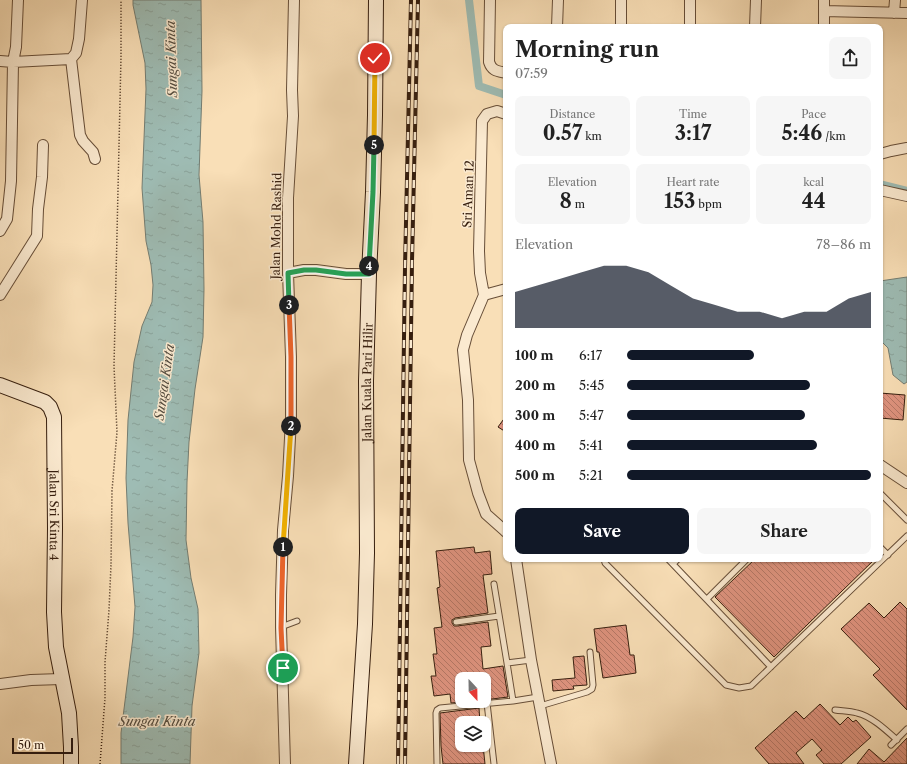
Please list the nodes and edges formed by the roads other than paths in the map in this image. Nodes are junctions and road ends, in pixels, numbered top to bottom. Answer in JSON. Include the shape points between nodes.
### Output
{"nodes":[{"id":1,"x":18,"y":0,"type":"edge"},
{"id":2,"x":82,"y":0,"type":"edge"},
{"id":3,"x":294,"y":0,"type":"edge"},
{"id":4,"x":376,"y":0,"type":"edge"},
{"id":5,"x":490,"y":0,"type":"edge"},
{"id":6,"x":558,"y":0,"type":"edge"},
{"id":7,"x":621,"y":0,"type":"edge"},
{"id":8,"x":690,"y":0,"type":"edge"},
{"id":9,"x":756,"y":0,"type":"edge"},
{"id":10,"x":824,"y":0,"type":"edge"},
{"id":11,"x":895,"y":0,"type":"edge"},
{"id":12,"x":824,"y":11,"type":"junction"},
{"id":13,"x":894,"y":13,"type":"junction"},
{"id":14,"x":907,"y":13,"type":"edge"},
{"id":15,"x":557,"y":24,"type":"edge"},
{"id":16,"x":620,"y":24,"type":"edge"},
{"id":17,"x":690,"y":24,"type":"edge"},
{"id":18,"x":755,"y":24,"type":"edge"},
{"id":19,"x":824,"y":24,"type":"edge"},
{"id":20,"x":71,"y":59,"type":"junction"},
{"id":21,"x":0,"y":60,"type":"edge"},
{"id":22,"x":13,"y":62,"type":"junction"},
{"id":23,"x":503,"y":72,"type":"edge"},
{"id":24,"x":503,"y":113,"type":"edge"},
{"id":25,"x":43,"y":146,"type":"dead end"},
{"id":26,"x":907,"y":148,"type":"edge"},
{"id":27,"x":883,"y":153,"type":"edge"},
{"id":28,"x":96,"y":159,"type":"dead end"},
{"id":29,"x":883,"y":191,"type":"edge"},
{"id":30,"x":907,"y":196,"type":"edge"},
{"id":31,"x":0,"y":231,"type":"edge"},
{"id":32,"x":288,"y":273,"type":"junction"},
{"id":33,"x":369,"y":274,"type":"junction"},
{"id":34,"x":503,"y":290,"type":"edge"},
{"id":35,"x":0,"y":295,"type":"edge"},
{"id":36,"x":484,"y":295,"type":"junction"},
{"id":37,"x":0,"y":385,"type":"edge"},
{"id":38,"x":883,"y":467,"type":"edge"},
{"id":39,"x":907,"y":483,"type":"edge"},
{"id":40,"x":883,"y":496,"type":"edge"},
{"id":41,"x":907,"y":520,"type":"edge"},
{"id":42,"x":503,"y":529,"type":"edge"},
{"id":43,"x":907,"y":536,"type":"edge"},
{"id":44,"x":883,"y":550,"type":"edge"},
{"id":45,"x":888,"y":554,"type":"junction"},
{"id":46,"x":883,"y":559,"type":"edge"},
{"id":47,"x":516,"y":562,"type":"edge"},
{"id":48,"x":605,"y":562,"type":"edge"},
{"id":49,"x":744,"y":562,"type":"edge"},
{"id":50,"x":880,"y":562,"type":"edge"},
{"id":51,"x":673,"y":564,"type":"edge"},
{"id":52,"x":494,"y":584,"type":"dead end"},
{"id":53,"x":707,"y":599,"type":"junction"},
{"id":54,"x":499,"y":616,"type":"junction"},
{"id":55,"x":297,"y":621,"type":"dead end"},
{"id":56,"x":456,"y":622,"type":"dead end"},
{"id":57,"x":281,"y":628,"type":"junction"},
{"id":58,"x":590,"y":652,"type":"dead end"},
{"id":59,"x":531,"y":660,"type":"junction"},
{"id":60,"x":507,"y":663,"type":"junction"},
{"id":61,"x":771,"y":667,"type":"junction"},
{"id":62,"x":61,"y":679,"type":"junction"},
{"id":63,"x":0,"y":684,"type":"edge"},
{"id":64,"x":513,"y":701,"type":"junction"},
{"id":65,"x":539,"y":701,"type":"junction"},
{"id":66,"x":491,"y":703,"type":"edge"},
{"id":67,"x":455,"y":706,"type":"edge"},
{"id":68,"x":488,"y":708,"type":"edge"},
{"id":69,"x":834,"y":710,"type":"dead end"},
{"id":70,"x":907,"y":729,"type":"edge"},
{"id":71,"x":896,"y":740,"type":"junction"},
{"id":72,"x":891,"y":745,"type":"dead end"},
{"id":73,"x":71,"y":764,"type":"edge"},
{"id":74,"x":285,"y":764,"type":"edge"},
{"id":75,"x":356,"y":764,"type":"edge"},
{"id":76,"x":437,"y":764,"type":"edge"},
{"id":77,"x":494,"y":764,"type":"edge"},
{"id":78,"x":551,"y":764,"type":"edge"}],
"edges":[{"from":1,"to":22,"type":"street"},
{"from":2,"to":20,"type":"street","via":[[79,39],[76,53]]},
{"from":3,"to":32,"type":"street","name":"Jalan Mohd Rashid","via":[[294,116],[288,198]]},
{"from":4,"to":33,"type":"street","name":"Jalan Kuala Pari Hilir"},
{"from":5,"to":23,"type":"street","via":[[489,62],[491,68]]},
{"from":6,"to":15,"type":"street"},
{"from":7,"to":16,"type":"street"},
{"from":8,"to":17,"type":"street"},
{"from":9,"to":18,"type":"street"},
{"from":10,"to":12,"type":"street"},
{"from":11,"to":13,"type":"street"},
{"from":12,"to":13,"type":"street"},
{"from":12,"to":19,"type":"street"},
{"from":13,"to":14,"type":"street"},
{"from":20,"to":22,"type":"street"},
{"from":20,"to":28,"type":"street","via":[[80,135]]},
{"from":21,"to":22,"type":"street"},
{"from":22,"to":31,"type":"street","via":[[11,181],[7,219]]},
{"from":24,"to":36,"type":"street","name":"Sri Aman 12","via":[[497,111],[487,114],[482,121],[479,251]]},
{"from":25,"to":35,"type":"street","via":[[37,236]]},
{"from":26,"to":27,"type":"street"},
{"from":29,"to":30,"type":"street"},
{"from":32,"to":33,"type":"street","via":[[316,270]]},
{"from":32,"to":57,"type":"street","name":"Jalan Mohd Rashid","via":[[291,419]]},
{"from":33,"to":75,"type":"street","name":"Jalan Kuala Pari Hilir","via":[[366,381],[367,553]]},
{"from":34,"to":36,"type":"street"},
{"from":36,"to":42,"type":"street","via":[[463,350],[468,400],[469,460],[486,514]]},
{"from":37,"to":62,"type":"street","name":"Jalan Sri Kinta 4","via":[[45,402],[54,417],[54,612]]},
{"from":38,"to":39,"type":"street"},
{"from":40,"to":41,"type":"lane"},
{"from":43,"to":45,"type":"lane"},
{"from":44,"to":45,"type":"lane"},
{"from":45,"to":46,"type":"lane"},
{"from":47,"to":59,"type":"street"},
{"from":48,"to":61,"type":"lane","via":[[726,685],[739,688],[751,686]]},
{"from":49,"to":53,"type":"lane"},
{"from":50,"to":61,"type":"lane"},
{"from":51,"to":53,"type":"lane"},
{"from":52,"to":54,"type":"lane"},
{"from":53,"to":61,"type":"lane"},
{"from":54,"to":56,"type":"lane"},
{"from":54,"to":60,"type":"lane"},
{"from":55,"to":57,"type":"lane"},
{"from":57,"to":74,"type":"street","name":"Jalan Mohd Rashid"},
{"from":58,"to":65,"type":"lane","via":[[592,689]]},
{"from":59,"to":60,"type":"lane"},
{"from":59,"to":65,"type":"street"},
{"from":60,"to":64,"type":"lane"},
{"from":62,"to":63,"type":"street"},
{"from":62,"to":73,"type":"street","name":"Jalan Sri Kinta 4","via":[[69,713]]},
{"from":64,"to":65,"type":"lane"},
{"from":64,"to":66,"type":"lane"},
{"from":65,"to":78,"type":"street"},
{"from":67,"to":76,"type":"lane","via":[[440,708],[436,713]]},
{"from":68,"to":77,"type":"lane"},
{"from":69,"to":71,"type":"lane","via":[[868,717]]},
{"from":70,"to":71,"type":"lane"},
{"from":71,"to":72,"type":"lane"}]}
